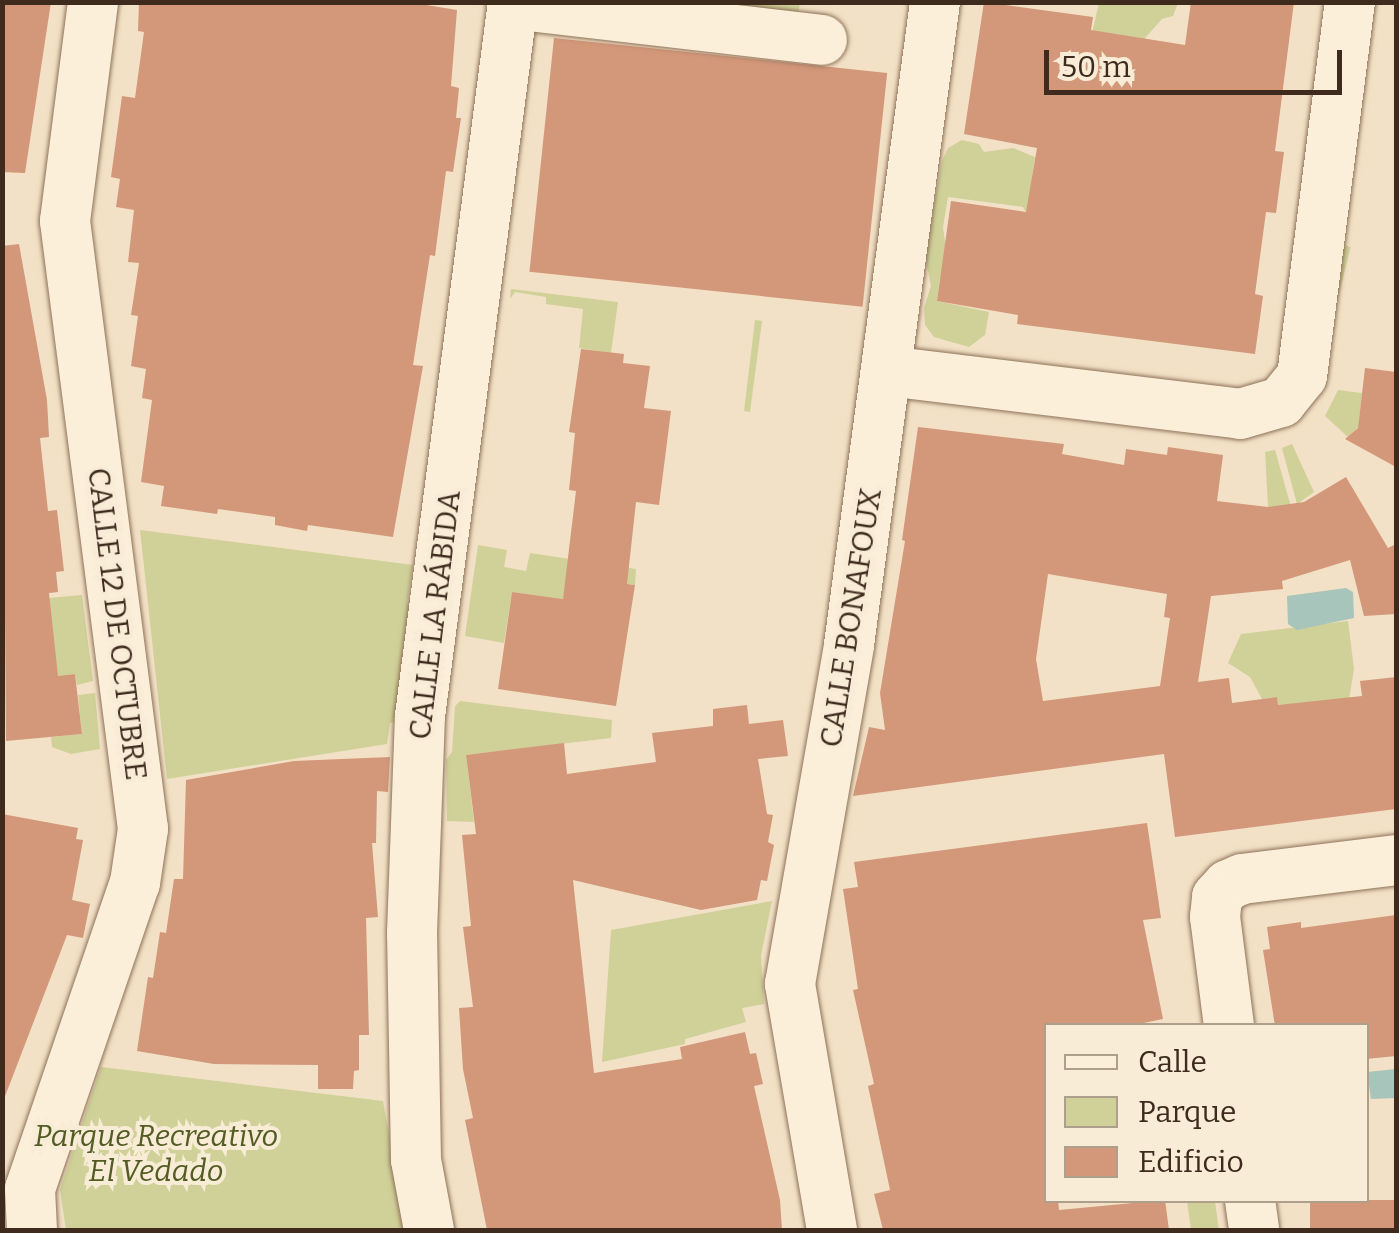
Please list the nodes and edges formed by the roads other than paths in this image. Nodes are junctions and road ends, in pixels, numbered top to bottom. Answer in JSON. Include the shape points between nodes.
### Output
{"nodes":[{"id":1,"x":94,"y":2,"type":"edge"},
{"id":2,"x":935,"y":2,"type":"edge"},
{"id":3,"x":1350,"y":2,"type":"edge"},
{"id":4,"x":513,"y":3,"type":"edge"},
{"id":5,"x":823,"y":35,"type":"edge"},
{"id":6,"x":887,"y":371,"type":"junction"},
{"id":7,"x":1396,"y":860,"type":"edge"},
{"id":8,"x":1229,"y":1023,"type":"edge"},
{"id":9,"x":1250,"y":1203,"type":"edge"},
{"id":10,"x":32,"y":1230,"type":"edge"},
{"id":11,"x":429,"y":1230,"type":"edge"},
{"id":12,"x":832,"y":1230,"type":"edge"},
{"id":13,"x":1254,"y":1230,"type":"edge"}],
"edges":[{"from":1,"to":10,"type":"street","name":"CALLE 12 DE OCTUBRE","via":[[66,221],[143,829],[135,883],[30,1190]]},
{"from":2,"to":6,"type":"street","name":"CALLE BONAFOUX"},
{"from":3,"to":6,"type":"street","via":[[1302,376],[1281,402],[1240,414]]},
{"from":4,"to":5,"type":"street"},
{"from":4,"to":11,"type":"street","name":"CALLE LA RÁBIDA","via":[[420,716],[412,933],[416,1160]]},
{"from":6,"to":12,"type":"street","name":"CALLE BONAFOUX","via":[[849,646],[790,984]]},
{"from":7,"to":8,"type":"street","via":[[1242,879],[1217,897]]},
{"from":9,"to":13,"type":"street"}]}
